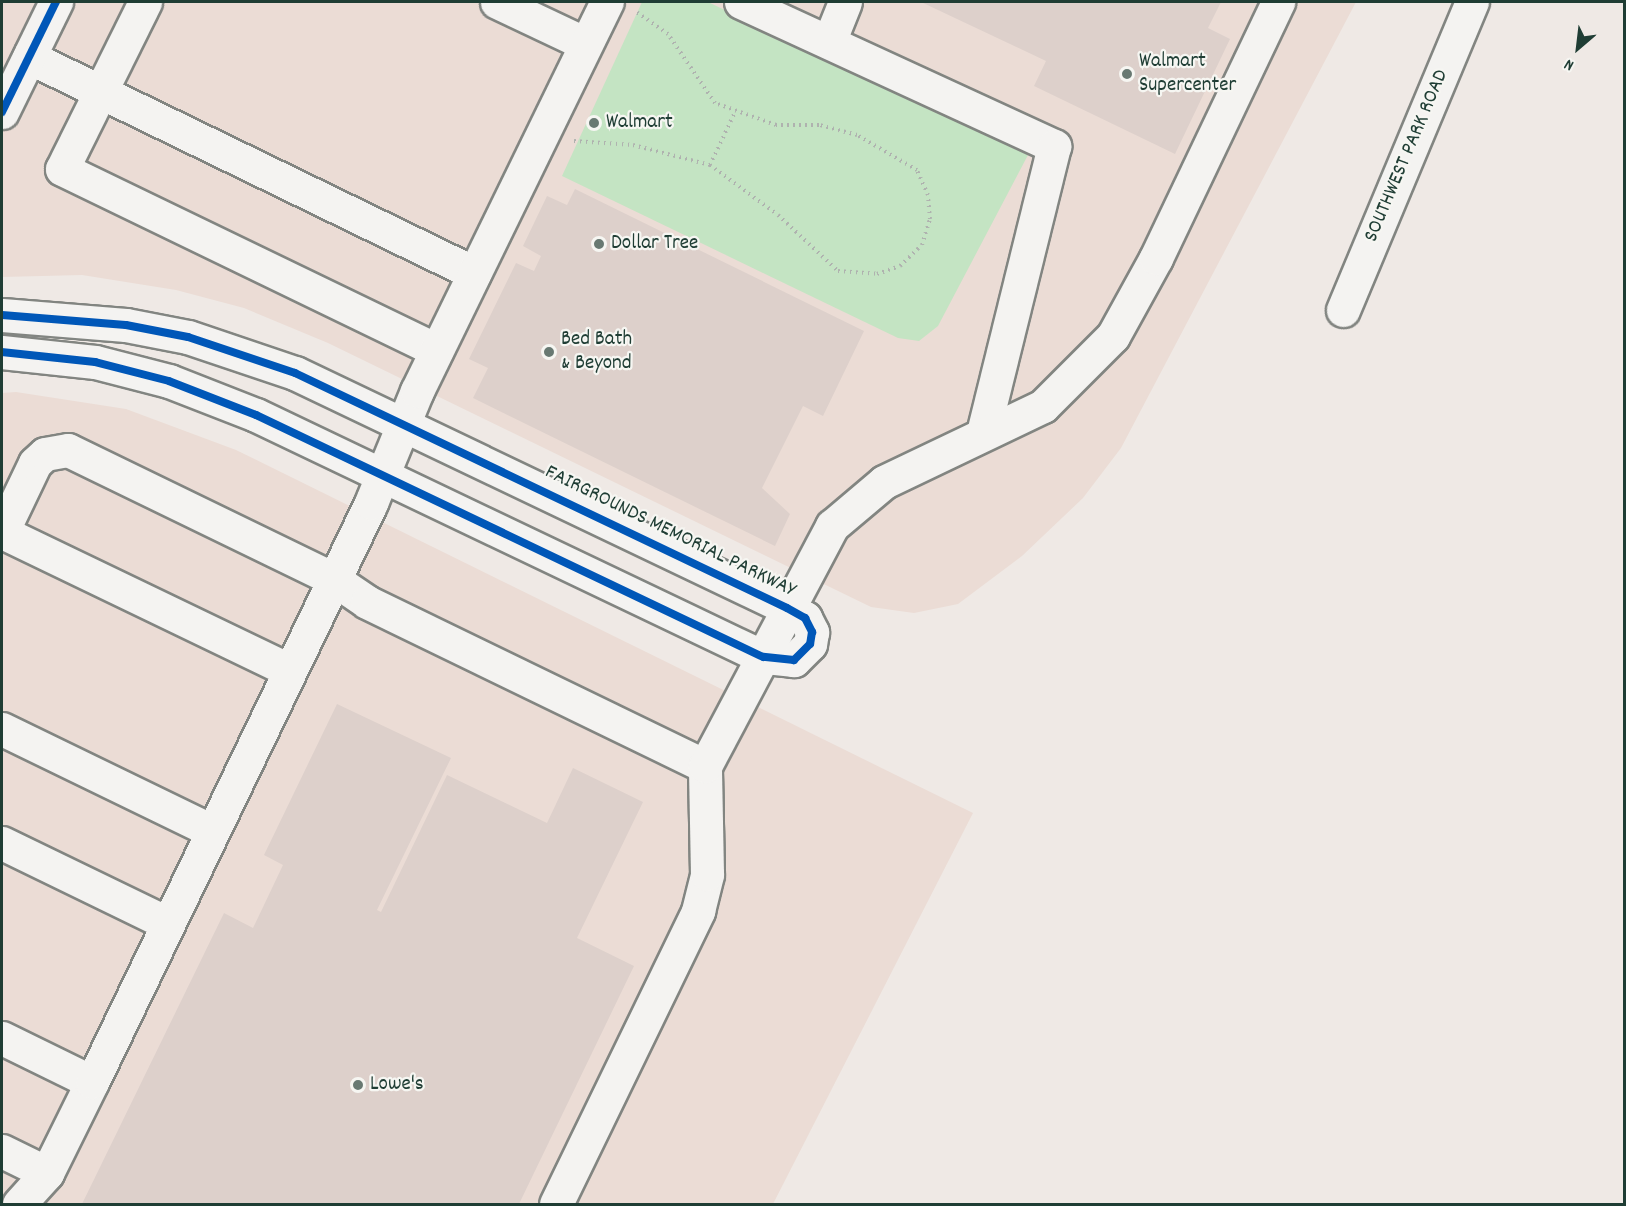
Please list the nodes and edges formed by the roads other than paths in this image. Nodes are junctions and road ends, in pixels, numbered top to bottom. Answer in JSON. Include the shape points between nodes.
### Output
{"nodes":[{"id":1,"x":56,"y":2,"type":"edge"},
{"id":2,"x":145,"y":2,"type":"edge"},
{"id":3,"x":497,"y":2,"type":"edge"},
{"id":4,"x":741,"y":2,"type":"edge"},
{"id":5,"x":845,"y":2,"type":"edge"},
{"id":6,"x":1278,"y":2,"type":"edge"},
{"id":7,"x":1472,"y":2,"type":"edge"},
{"id":8,"x":615,"y":4,"type":"edge"},
{"id":9,"x":829,"y":42,"type":"junction"},
{"id":10,"x":586,"y":44,"type":"junction"},
{"id":11,"x":29,"y":57,"type":"junction"},
{"id":12,"x":100,"y":92,"type":"junction"},
{"id":13,"x":2,"y":112,"type":"edge"},
{"id":14,"x":474,"y":273,"type":"junction"},
{"id":15,"x":1343,"y":310,"type":"dead end"},
{"id":16,"x":2,"y":315,"type":"edge"},
{"id":17,"x":437,"y":350,"type":"junction"},
{"id":18,"x":2,"y":352,"type":"edge"},
{"id":19,"x":403,"y":425,"type":"junction"},
{"id":20,"x":983,"y":432,"type":"junction"},
{"id":21,"x":383,"y":475,"type":"junction"},
{"id":22,"x":2,"y":532,"type":"edge"},
{"id":23,"x":332,"y":578,"type":"junction"},
{"id":24,"x":787,"y":608,"type":"junction"},
{"id":25,"x":764,"y":657,"type":"junction"},
{"id":26,"x":289,"y":670,"type":"junction"},
{"id":27,"x":2,"y":729,"type":"edge"},
{"id":28,"x":705,"y":766,"type":"junction"},
{"id":29,"x":212,"y":831,"type":"junction"},
{"id":30,"x":2,"y":843,"type":"edge"},
{"id":31,"x":167,"y":923,"type":"junction"},
{"id":32,"x":2,"y":1038,"type":"edge"},
{"id":33,"x":92,"y":1082,"type":"junction"},
{"id":34,"x":2,"y":1151,"type":"edge"},
{"id":35,"x":47,"y":1173,"type":"junction"},
{"id":36,"x":19,"y":1204,"type":"edge"},
{"id":37,"x":556,"y":1204,"type":"edge"}],
"edges":[{"from":1,"to":11,"type":"street"},
{"from":2,"to":12,"type":"street"},
{"from":3,"to":10,"type":"street"},
{"from":4,"to":9,"type":"street"},
{"from":5,"to":9,"type":"street"},
{"from":6,"to":20,"type":"street","via":[[1156,258],[1113,336],[1043,406]]},
{"from":7,"to":15,"type":"street","name":"SOUTHWEST PARK ROAD"},
{"from":8,"to":10,"type":"street"},
{"from":9,"to":20,"type":"street","via":[[1054,146]]},
{"from":10,"to":14,"type":"street"},
{"from":11,"to":12,"type":"street"},
{"from":11,"to":13,"type":"street"},
{"from":12,"to":14,"type":"street"},
{"from":12,"to":17,"type":"street","via":[[62,169]]},
{"from":14,"to":17,"type":"street"},
{"from":16,"to":19,"type":"street","name":"FAIRGROUNDS MEMORIAL PARKWAY","via":[[126,325],[188,337],[295,374]]},
{"from":17,"to":19,"type":"street"},
{"from":18,"to":21,"type":"street","name":"FAIRGROUNDS MEMORIAL PARKWAY","via":[[53,355],[169,381],[256,414]]},
{"from":19,"to":21,"type":"street"},
{"from":19,"to":24,"type":"street","name":"FAIRGROUNDS MEMORIAL PARKWAY"},
{"from":20,"to":24,"type":"street","via":[[884,482],[832,526]]},
{"from":21,"to":23,"type":"street"},
{"from":21,"to":25,"type":"street","name":"FAIRGROUNDS MEMORIAL PARKWAY"},
{"from":22,"to":23,"type":"street","via":[[35,463],[59,448]]},
{"from":22,"to":26,"type":"street"},
{"from":23,"to":26,"type":"street"},
{"from":23,"to":28,"type":"street","via":[[367,602]]},
{"from":24,"to":25,"type":"street","name":"FAIRGROUNDS MEMORIAL PARKWAY","via":[[805,618],[812,632],[810,644],[794,660]]},
{"from":25,"to":28,"type":"street"},
{"from":26,"to":29,"type":"street"},
{"from":27,"to":29,"type":"street"},
{"from":28,"to":37,"type":"street","via":[[707,874],[698,911]]},
{"from":29,"to":31,"type":"street"},
{"from":30,"to":31,"type":"street"},
{"from":31,"to":33,"type":"street"},
{"from":32,"to":33,"type":"street"},
{"from":33,"to":35,"type":"street"},
{"from":34,"to":35,"type":"street"},
{"from":35,"to":36,"type":"street"}]}
